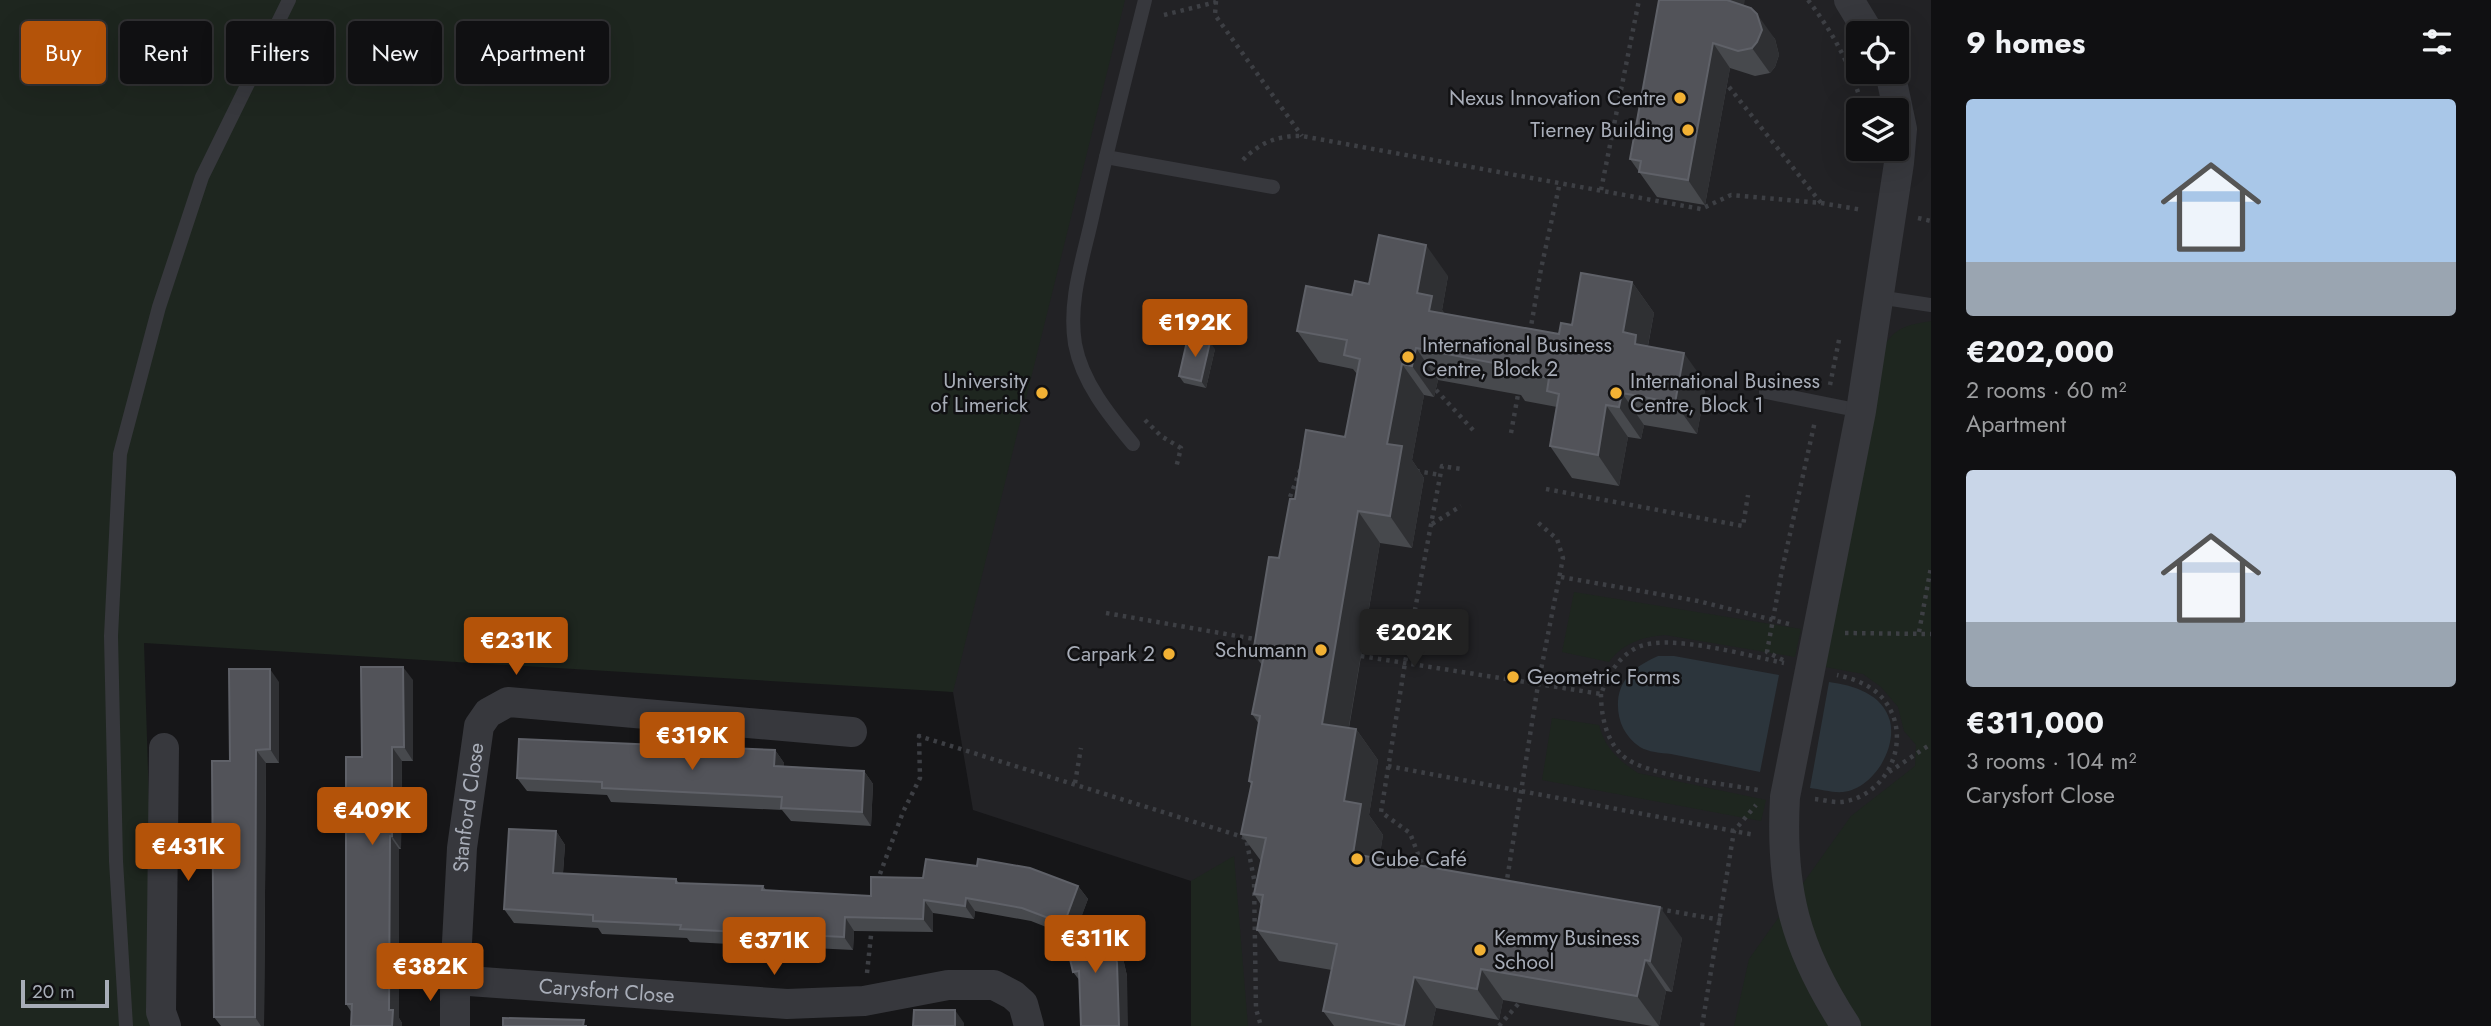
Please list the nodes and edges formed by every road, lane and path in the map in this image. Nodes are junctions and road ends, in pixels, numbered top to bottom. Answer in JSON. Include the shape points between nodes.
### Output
{"nodes":[{"id":1,"x":289,"y":0,"type":"edge"},
{"id":2,"x":1145,"y":0,"type":"edge"},
{"id":3,"x":1639,"y":0,"type":"edge"},
{"id":4,"x":1808,"y":0,"type":"edge"},
{"id":5,"x":1849,"y":0,"type":"edge"},
{"id":6,"x":1216,"y":1,"type":"edge"},
{"id":7,"x":1162,"y":16,"type":"dead end"},
{"id":8,"x":1862,"y":21,"type":"edge"},
{"id":9,"x":1893,"y":84,"type":"edge"},
{"id":10,"x":1729,"y":87,"type":"dead end"},
{"id":11,"x":1860,"y":98,"type":"edge"},
{"id":12,"x":1302,"y":136,"type":"junction"},
{"id":13,"x":1105,"y":157,"type":"junction"},
{"id":14,"x":1226,"y":179,"type":"junction"},
{"id":15,"x":1560,"y":182,"type":"junction"},
{"id":16,"x":1273,"y":187,"type":"dead end"},
{"id":17,"x":1601,"y":190,"type":"junction"},
{"id":18,"x":1821,"y":203,"type":"junction"},
{"id":19,"x":1864,"y":210,"type":"dead end"},
{"id":20,"x":1878,"y":297,"type":"junction"},
{"id":21,"x":1931,"y":305,"type":"edge"},
{"id":22,"x":1530,"y":334,"type":"edge"},
{"id":23,"x":1520,"y":384,"type":"edge"},
{"id":24,"x":1436,"y":390,"type":"dead end"},
{"id":25,"x":1766,"y":392,"type":"dead end"},
{"id":26,"x":1861,"y":411,"type":"junction"},
{"id":27,"x":1139,"y":415,"type":"dead end"},
{"id":28,"x":1474,"y":431,"type":"dead end"},
{"id":29,"x":1511,"y":433,"type":"dead end"},
{"id":30,"x":1133,"y":444,"type":"dead end"},
{"id":31,"x":1303,"y":463,"type":"edge"},
{"id":32,"x":1176,"y":468,"type":"dead end"},
{"id":33,"x":1461,"y":469,"type":"dead end"},
{"id":34,"x":1414,"y":470,"type":"dead end"},
{"id":35,"x":1441,"y":475,"type":"junction"},
{"id":36,"x":1546,"y":489,"type":"dead end"},
{"id":37,"x":1748,"y":495,"type":"dead end"},
{"id":38,"x":1290,"y":497,"type":"edge"},
{"id":39,"x":1461,"y":506,"type":"dead end"},
{"id":40,"x":1535,"y":520,"type":"dead end"},
{"id":41,"x":1431,"y":525,"type":"junction"},
{"id":42,"x":1931,"y":567,"type":"edge"},
{"id":43,"x":1561,"y":577,"type":"junction"},
{"id":44,"x":1106,"y":613,"type":"dead end"},
{"id":45,"x":1773,"y":621,"type":"junction"},
{"id":46,"x":1793,"y":625,"type":"dead end"},
{"id":47,"x":1919,"y":632,"type":"junction"},
{"id":48,"x":1833,"y":633,"type":"dead end"},
{"id":49,"x":1931,"y":634,"type":"edge"},
{"id":50,"x":1273,"y":642,"type":"edge"},
{"id":51,"x":1361,"y":656,"type":"dead end"},
{"id":52,"x":1405,"y":663,"type":"junction"},
{"id":53,"x":1801,"y":667,"type":"junction"},
{"id":54,"x":1538,"y":685,"type":"junction"},
{"id":55,"x":1601,"y":694,"type":"junction"},
{"id":56,"x":852,"y":732,"type":"dead end"},
{"id":57,"x":1931,"y":744,"type":"edge"},
{"id":58,"x":164,"y":748,"type":"dead end"},
{"id":59,"x":1082,"y":748,"type":"dead end"},
{"id":60,"x":1388,"y":766,"type":"junction"},
{"id":61,"x":1889,"y":773,"type":"junction"},
{"id":62,"x":1075,"y":783,"type":"junction"},
{"id":63,"x":1767,"y":791,"type":"dead end"},
{"id":64,"x":1522,"y":792,"type":"junction"},
{"id":65,"x":1806,"y":798,"type":"dead end"},
{"id":66,"x":1759,"y":801,"type":"dead end"},
{"id":67,"x":1734,"y":831,"type":"junction"},
{"id":68,"x":1782,"y":839,"type":"junction"},
{"id":69,"x":1435,"y":869,"type":"edge"},
{"id":70,"x":1495,"y":880,"type":"edge"},
{"id":71,"x":1507,"y":882,"type":"junction"},
{"id":72,"x":1520,"y":884,"type":"edge"},
{"id":73,"x":876,"y":888,"type":"edge"},
{"id":74,"x":1504,"y":895,"type":"edge"},
{"id":75,"x":1654,"y":908,"type":"edge"},
{"id":76,"x":874,"y":913,"type":"edge"},
{"id":77,"x":1721,"y":920,"type":"junction"},
{"id":78,"x":455,"y":980,"type":"junction"},
{"id":79,"x":864,"y":1001,"type":"junction"},
{"id":80,"x":1519,"y":1003,"type":"edge"},
{"id":81,"x":126,"y":1026,"type":"edge"},
{"id":82,"x":166,"y":1026,"type":"edge"},
{"id":83,"x":455,"y":1026,"type":"edge"},
{"id":84,"x":1029,"y":1026,"type":"edge"},
{"id":85,"x":1261,"y":1026,"type":"edge"},
{"id":86,"x":1499,"y":1026,"type":"edge"},
{"id":87,"x":1702,"y":1026,"type":"edge"},
{"id":88,"x":1846,"y":1026,"type":"edge"}],
"edges":[{"from":1,"to":81,"type":"lane","via":[[202,177],[159,307],[120,454],[111,636],[116,861]]},
{"from":2,"to":13,"type":"lane"},
{"from":3,"to":17,"type":"path"},
{"from":4,"to":11,"type":"path","via":[[1853,73]]},
{"from":5,"to":8,"type":"street"},
{"from":6,"to":7,"type":"path"},
{"from":6,"to":12,"type":"path","via":[[1215,15]]},
{"from":9,"to":20,"type":"street","via":[[1902,129]]},
{"from":10,"to":18,"type":"path"},
{"from":12,"to":14,"type":"path","via":[[1285,135],[1253,150]]},
{"from":12,"to":15,"type":"path"},
{"from":13,"to":14,"type":"lane"},
{"from":13,"to":30,"type":"lane","via":[[1073,322],[1088,380]]},
{"from":14,"to":16,"type":"lane"},
{"from":15,"to":17,"type":"path"},
{"from":15,"to":22,"type":"path"},
{"from":17,"to":18,"type":"path","via":[[1701,209],[1731,195]]},
{"from":18,"to":19,"type":"path"},
{"from":20,"to":21,"type":"lane"},
{"from":20,"to":26,"type":"street"},
{"from":23,"to":29,"type":"path"},
{"from":24,"to":28,"type":"path"},
{"from":25,"to":26,"type":"lane"},
{"from":26,"to":53,"type":"street"},
{"from":27,"to":32,"type":"path","via":[[1181,448]]},
{"from":31,"to":38,"type":"path"},
{"from":33,"to":35,"type":"path","via":[[1442,466]]},
{"from":34,"to":35,"type":"path"},
{"from":35,"to":41,"type":"path"},
{"from":36,"to":37,"type":"path","via":[[1743,526]]},
{"from":39,"to":41,"type":"path"},
{"from":40,"to":43,"type":"path","via":[[1558,539]]},
{"from":41,"to":52,"type":"path"},
{"from":42,"to":47,"type":"path"},
{"from":43,"to":45,"type":"path","via":[[1698,601]]},
{"from":43,"to":54,"type":"path"},
{"from":44,"to":50,"type":"path"},
{"from":45,"to":46,"type":"path"},
{"from":45,"to":53,"type":"path","via":[[1768,652]]},
{"from":47,"to":48,"type":"path"},
{"from":47,"to":49,"type":"path"},
{"from":51,"to":52,"type":"path"},
{"from":52,"to":54,"type":"path"},
{"from":52,"to":60,"type":"path"},
{"from":53,"to":55,"type":"path","via":[[1658,641],[1621,659]]},
{"from":53,"to":61,"type":"path","via":[[1867,685],[1888,704],[1897,740]]},
{"from":53,"to":68,"type":"street"},
{"from":54,"to":55,"type":"path"},
{"from":54,"to":64,"type":"path"},
{"from":55,"to":63,"type":"path","via":[[1601,710],[1612,743],[1640,766]]},
{"from":56,"to":78,"type":"street","name":"Stanford Close","via":[[508,702],[488,713],[479,726],[462,848]]},
{"from":57,"to":61,"type":"path"},
{"from":58,"to":82,"type":"street","via":[[161,1012]]},
{"from":59,"to":62,"type":"path"},
{"from":60,"to":64,"type":"path"},
{"from":60,"to":69,"type":"path","via":[[1381,812],[1410,833],[1423,867]]},
{"from":61,"to":65,"type":"path","via":[[1861,797],[1844,802]]},
{"from":62,"to":73,"type":"path","via":[[919,736],[920,778]]},
{"from":62,"to":85,"type":"path","via":[[1247,838],[1255,879],[1255,1009]]},
{"from":64,"to":67,"type":"path"},
{"from":64,"to":71,"type":"path"},
{"from":66,"to":67,"type":"path"},
{"from":67,"to":68,"type":"path"},
{"from":67,"to":77,"type":"path"},
{"from":68,"to":88,"type":"street","via":[[1789,900],[1802,947]]},
{"from":70,"to":71,"type":"path"},
{"from":71,"to":72,"type":"path"},
{"from":71,"to":74,"type":"path"},
{"from":75,"to":77,"type":"path"},
{"from":76,"to":79,"type":"path"},
{"from":77,"to":87,"type":"path"},
{"from":78,"to":79,"type":"street","name":"Carysfort Close","via":[[787,1004]]},
{"from":78,"to":83,"type":"street","name":"Stanford Close"},
{"from":79,"to":84,"type":"street","name":"Carysfort Close","via":[[948,985],[994,985],[1023,1004]]},
{"from":80,"to":86,"type":"path"}]}
